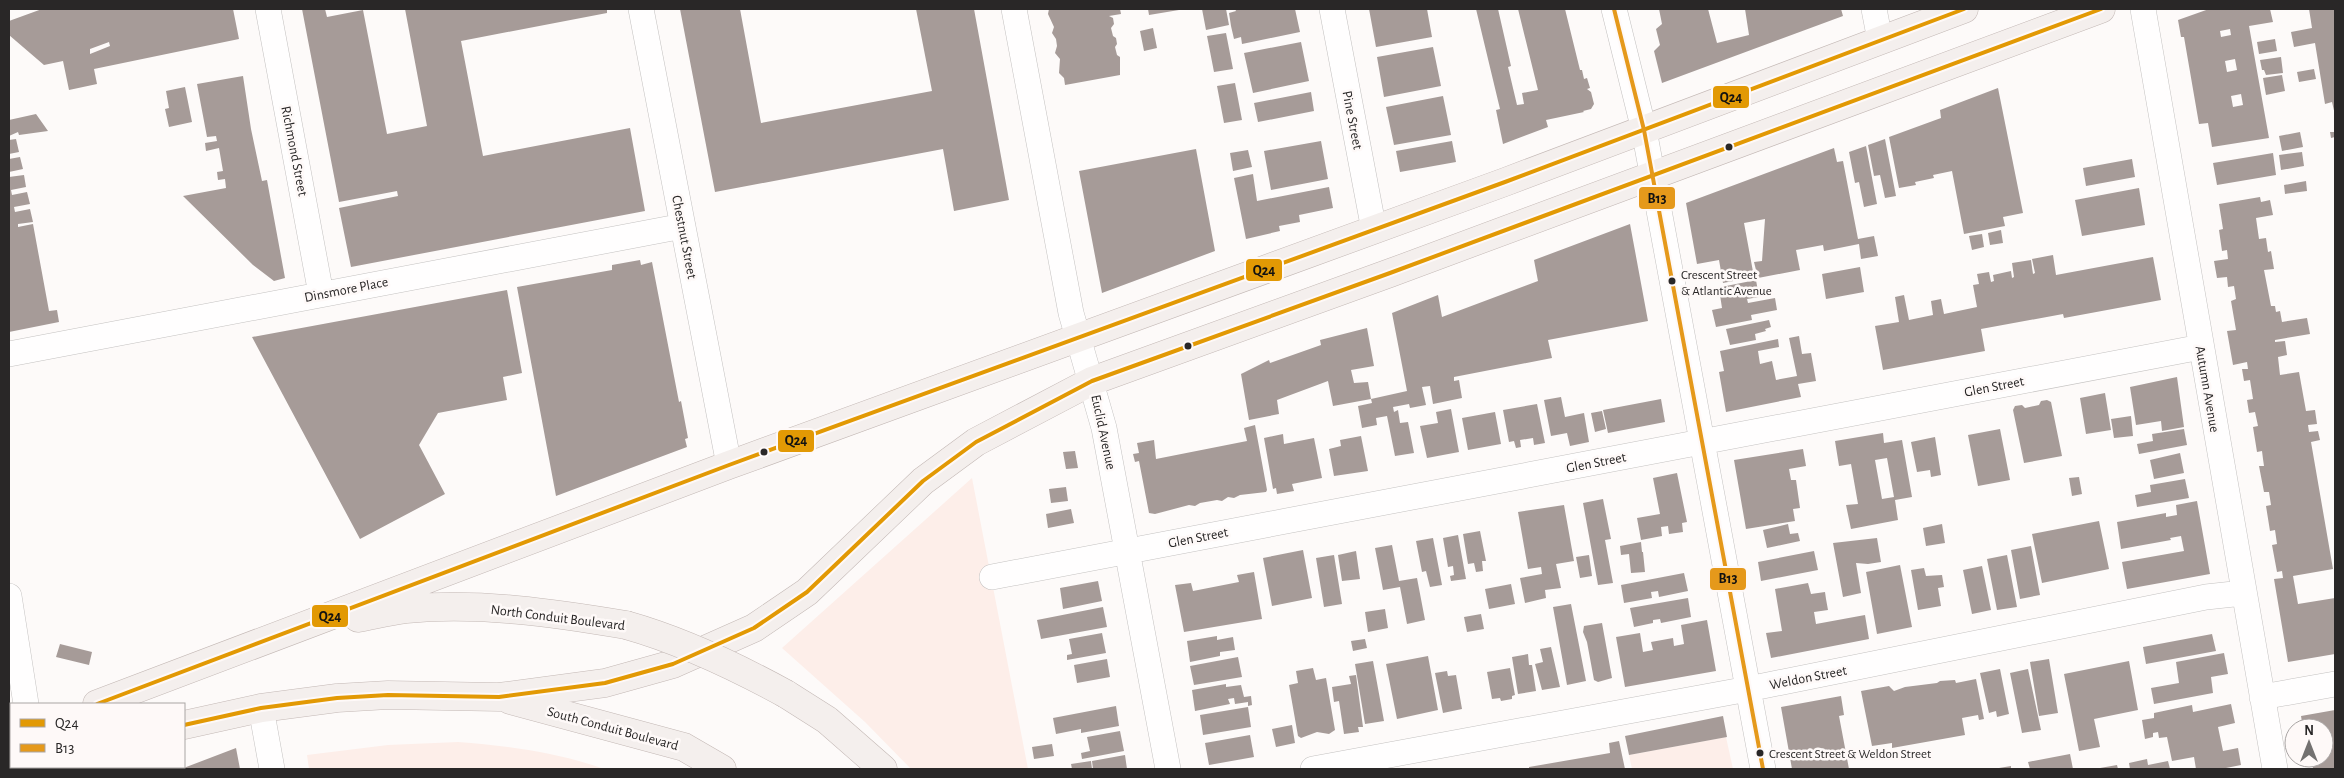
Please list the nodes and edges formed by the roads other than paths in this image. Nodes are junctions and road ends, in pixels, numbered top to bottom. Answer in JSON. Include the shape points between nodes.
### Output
{"nodes":[{"id":1,"x":268,"y":9,"type":"edge"},
{"id":2,"x":641,"y":9,"type":"edge"},
{"id":3,"x":1014,"y":9,"type":"edge"},
{"id":4,"x":1332,"y":9,"type":"edge"},
{"id":5,"x":1614,"y":9,"type":"edge"},
{"id":6,"x":1874,"y":9,"type":"edge"},
{"id":7,"x":1964,"y":9,"type":"edge"},
{"id":8,"x":2101,"y":9,"type":"edge"},
{"id":9,"x":2143,"y":9,"type":"edge"},
{"id":10,"x":1880,"y":40,"type":"junction"},
{"id":11,"x":1644,"y":130,"type":"junction"},
{"id":12,"x":1652,"y":175,"type":"junction"},
{"id":13,"x":683,"y":226,"type":"junction"},
{"id":14,"x":1374,"y":230,"type":"junction"},
{"id":15,"x":321,"y":294,"type":"junction"},
{"id":16,"x":1078,"y":338,"type":"junction"},
{"id":17,"x":2201,"y":347,"type":"junction"},
{"id":18,"x":9,"y":354,"type":"edge"},
{"id":19,"x":1092,"y":381,"type":"junction"},
{"id":20,"x":1704,"y":441,"type":"junction"},
{"id":21,"x":729,"y":465,"type":"junction"},
{"id":22,"x":1127,"y":551,"type":"junction"},
{"id":23,"x":992,"y":577,"type":"dead end"},
{"id":24,"x":2243,"y":594,"type":"junction"},
{"id":25,"x":9,"y":596,"type":"edge"},
{"id":26,"x":285,"y":632,"type":"junction"},
{"id":27,"x":2335,"y":684,"type":"edge"},
{"id":28,"x":1748,"y":689,"type":"junction"},
{"id":29,"x":499,"y":697,"type":"junction"},
{"id":30,"x":2262,"y":697,"type":"junction"},
{"id":31,"x":26,"y":703,"type":"edge"},
{"id":32,"x":100,"y":703,"type":"edge"},
{"id":33,"x":260,"y":708,"type":"junction"},
{"id":34,"x":185,"y":725,"type":"edge"},
{"id":35,"x":272,"y":769,"type":"edge"},
{"id":36,"x":722,"y":769,"type":"edge"},
{"id":37,"x":883,"y":769,"type":"edge"},
{"id":38,"x":1168,"y":769,"type":"edge"},
{"id":39,"x":1313,"y":769,"type":"edge"},
{"id":40,"x":1763,"y":769,"type":"edge"},
{"id":41,"x":2275,"y":769,"type":"edge"}],
"edges":[{"from":1,"to":15,"type":"street","name":"Richmond Street"},
{"from":2,"to":13,"type":"street","name":"Chestnut Street"},
{"from":3,"to":16,"type":"street","name":"Euclid Avenue"},
{"from":4,"to":14,"type":"street","name":"Pine Street"},
{"from":5,"to":11,"type":"street"},
{"from":6,"to":10,"type":"street"},
{"from":7,"to":10,"type":"main road"},
{"from":8,"to":12,"type":"main road"},
{"from":9,"to":17,"type":"street","name":"Autumn Avenue"},
{"from":10,"to":11,"type":"main road"},
{"from":11,"to":12,"type":"street"},
{"from":11,"to":14,"type":"main road"},
{"from":12,"to":19,"type":"main road"},
{"from":12,"to":20,"type":"street"},
{"from":13,"to":15,"type":"street","name":"Dinsmore Place"},
{"from":13,"to":21,"type":"street","name":"Chestnut Street"},
{"from":14,"to":16,"type":"main road"},
{"from":15,"to":18,"type":"street","name":"Dinsmore Place"},
{"from":16,"to":19,"type":"street","name":"Euclid Avenue"},
{"from":16,"to":21,"type":"main road"},
{"from":17,"to":20,"type":"street","name":"Glen Street"},
{"from":17,"to":24,"type":"street","name":"Autumn Avenue"},
{"from":19,"to":22,"type":"street","name":"Euclid Avenue"},
{"from":19,"to":29,"type":"main road","via":[[976,442],[923,481],[807,592],[754,628],[673,664],[605,683]]},
{"from":20,"to":22,"type":"street","name":"Glen Street"},
{"from":20,"to":28,"type":"street"},
{"from":21,"to":26,"type":"main road"},
{"from":22,"to":23,"type":"street","name":"Glen Street"},
{"from":22,"to":38,"type":"street","name":"Euclid Avenue"},
{"from":24,"to":28,"type":"street","name":"Weldon Street","via":[[2196,599]]},
{"from":24,"to":30,"type":"street","name":"Autumn Avenue"},
{"from":25,"to":31,"type":"street"},
{"from":26,"to":32,"type":"main road"},
{"from":26,"to":37,"type":"main road","name":"North Conduit Boulevard","bridge":true,"via":[[406,609],[482,607],[626,625],[658,634],[740,668],[827,720]]},
{"from":27,"to":30,"type":"street"},
{"from":28,"to":39,"type":"street","name":"Weldon Street"},
{"from":28,"to":40,"type":"street"},
{"from":29,"to":33,"type":"main road","via":[[380,696]]},
{"from":29,"to":36,"type":"main road","name":"South Conduit Boulevard","via":[[684,747]]},
{"from":30,"to":41,"type":"street","name":"Autumn Avenue"},
{"from":33,"to":34,"type":"main road"},
{"from":33,"to":35,"type":"street"}]}
